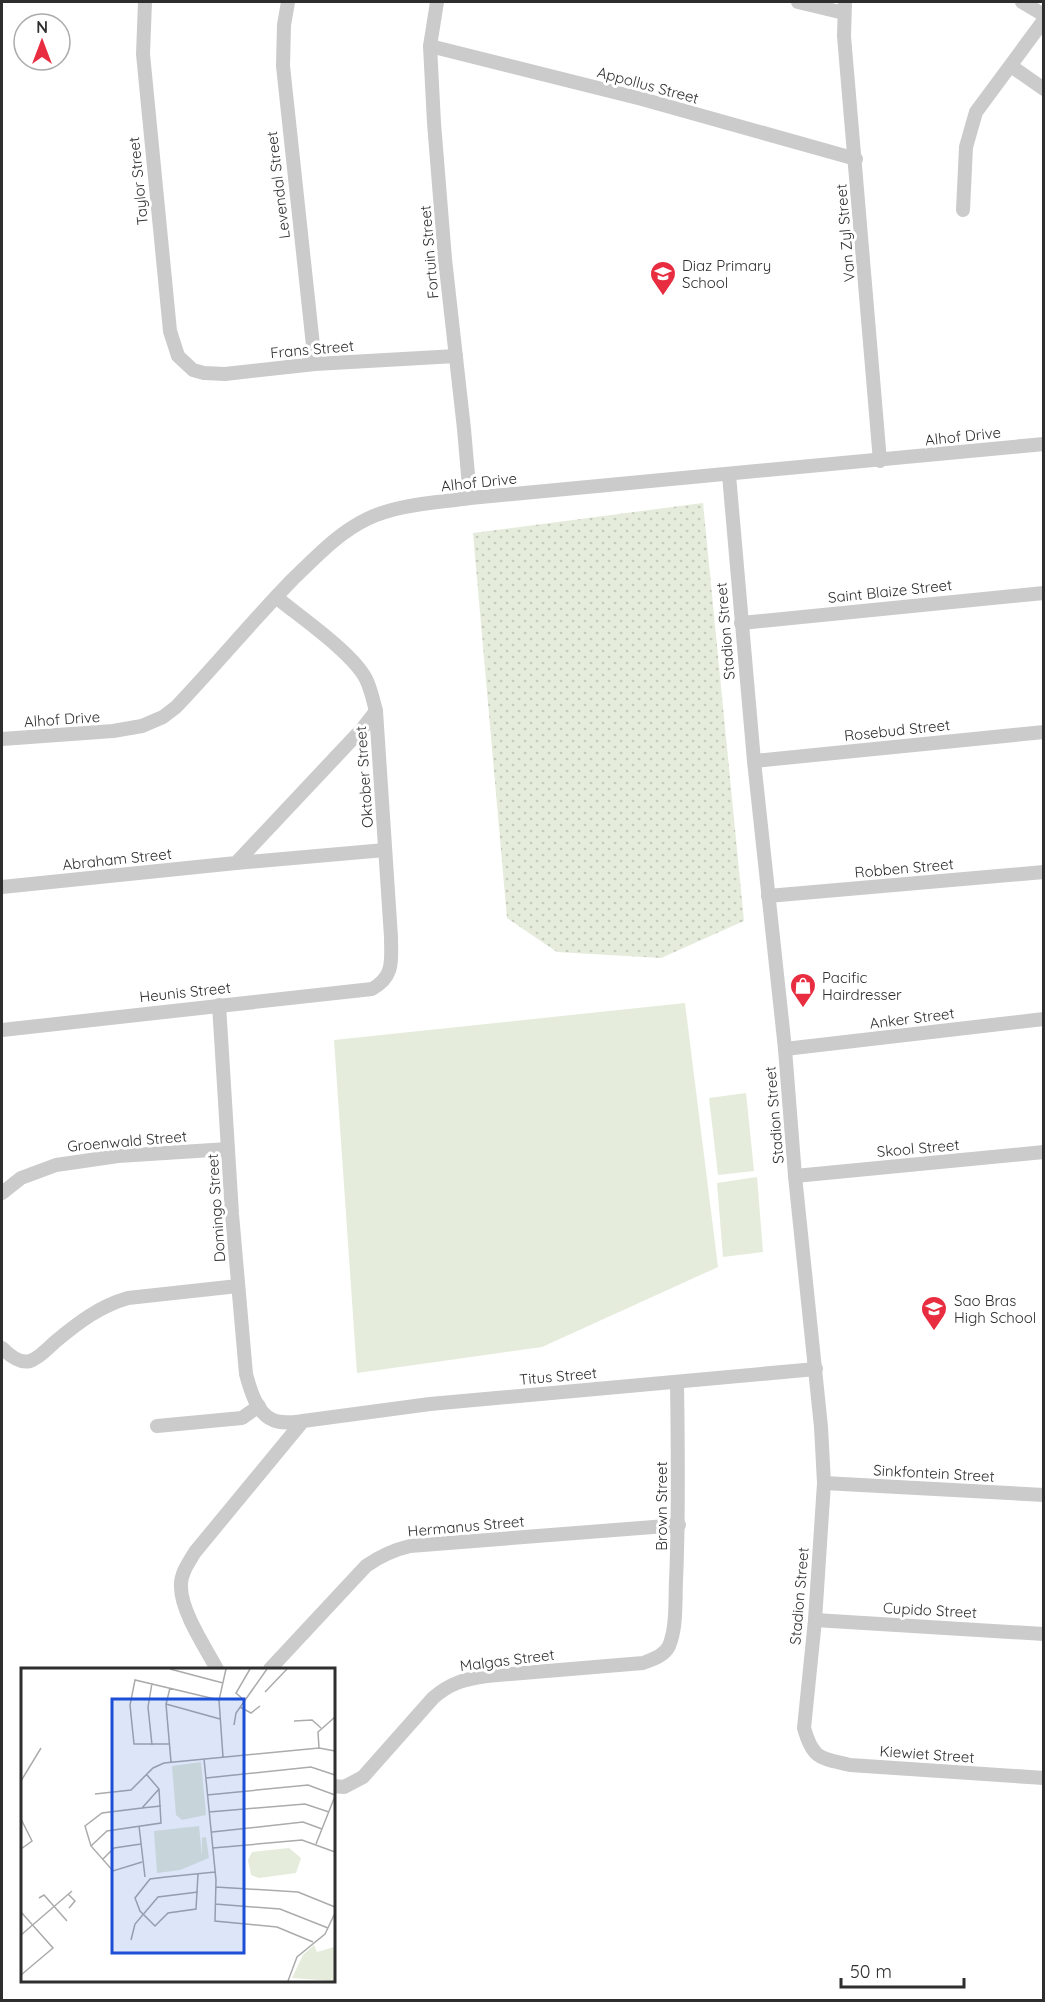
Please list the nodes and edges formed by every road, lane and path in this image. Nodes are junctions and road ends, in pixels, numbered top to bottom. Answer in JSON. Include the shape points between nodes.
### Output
{"nodes":[{"id":1,"x":144,"y":2,"type":"edge"},
{"id":2,"x":288,"y":2,"type":"edge"},
{"id":3,"x":437,"y":2,"type":"edge"},
{"id":4,"x":798,"y":2,"type":"edge"},
{"id":5,"x":1022,"y":2,"type":"edge"},
{"id":6,"x":844,"y":7,"type":"edge"},
{"id":7,"x":1044,"y":15,"type":"edge"},
{"id":8,"x":1044,"y":20,"type":"edge"},
{"id":9,"x":430,"y":46,"type":"junction"},
{"id":10,"x":1011,"y":66,"type":"junction"},
{"id":11,"x":1044,"y":89,"type":"edge"},
{"id":12,"x":856,"y":159,"type":"junction"},
{"id":13,"x":963,"y":210,"type":"dead end"},
{"id":14,"x":178,"y":356,"type":"joint"},
{"id":15,"x":456,"y":356,"type":"junction"},
{"id":16,"x":315,"y":364,"type":"junction"},
{"id":17,"x":1044,"y":444,"type":"edge"},
{"id":18,"x":880,"y":461,"type":"junction"},
{"id":19,"x":729,"y":475,"type":"junction"},
{"id":20,"x":470,"y":498,"type":"junction"},
{"id":21,"x":1044,"y":592,"type":"edge"},
{"id":22,"x":276,"y":597,"type":"junction"},
{"id":23,"x":741,"y":623,"type":"junction"},
{"id":24,"x":376,"y":711,"type":"junction"},
{"id":25,"x":1044,"y":732,"type":"edge"},
{"id":26,"x":2,"y":740,"type":"edge"},
{"id":27,"x":754,"y":761,"type":"junction"},
{"id":28,"x":385,"y":849,"type":"junction"},
{"id":29,"x":236,"y":863,"type":"junction"},
{"id":30,"x":1044,"y":872,"type":"edge"},
{"id":31,"x":2,"y":887,"type":"edge"},
{"id":32,"x":768,"y":896,"type":"junction"},
{"id":33,"x":372,"y":989,"type":"joint"},
{"id":34,"x":219,"y":1005,"type":"junction"},
{"id":35,"x":1044,"y":1018,"type":"edge"},
{"id":36,"x":2,"y":1030,"type":"edge"},
{"id":37,"x":785,"y":1049,"type":"junction"},
{"id":38,"x":228,"y":1149,"type":"junction"},
{"id":39,"x":1044,"y":1152,"type":"edge"},
{"id":40,"x":795,"y":1176,"type":"junction"},
{"id":41,"x":2,"y":1193,"type":"edge"},
{"id":42,"x":238,"y":1286,"type":"junction"},
{"id":43,"x":2,"y":1348,"type":"edge"},
{"id":44,"x":816,"y":1369,"type":"junction"},
{"id":45,"x":677,"y":1382,"type":"junction"},
{"id":46,"x":259,"y":1406,"type":"junction"},
{"id":47,"x":303,"y":1421,"type":"junction"},
{"id":48,"x":156,"y":1426,"type":"dead end"},
{"id":49,"x":824,"y":1483,"type":"junction"},
{"id":50,"x":1044,"y":1495,"type":"edge"},
{"id":51,"x":679,"y":1525,"type":"junction"},
{"id":52,"x":815,"y":1620,"type":"junction"},
{"id":53,"x":673,"y":1630,"type":"joint"},
{"id":54,"x":1044,"y":1634,"type":"edge"},
{"id":55,"x":216,"y":1668,"type":"edge"},
{"id":56,"x":271,"y":1668,"type":"edge"},
{"id":57,"x":812,"y":1751,"type":"joint"},
{"id":58,"x":1044,"y":1778,"type":"edge"},
{"id":59,"x":334,"y":1786,"type":"edge"}],
"edges":[{"from":1,"to":14,"type":"street","name":"Taylor Street","via":[[148,113],[170,330]]},
{"from":2,"to":16,"type":"street","name":"Levendal Street","via":[[283,77]]},
{"from":3,"to":9,"type":"street","name":"Fortuin Street"},
{"from":4,"to":6,"type":"street"},
{"from":5,"to":7,"type":"street"},
{"from":6,"to":12,"type":"street","name":"Van Zyl Street"},
{"from":8,"to":10,"type":"street"},
{"from":9,"to":12,"type":"street","name":"Appollus Street","via":[[642,99]]},
{"from":9,"to":15,"type":"street","name":"Fortuin Street"},
{"from":10,"to":11,"type":"street"},
{"from":10,"to":13,"type":"street","via":[[988,93],[970,126]]},
{"from":12,"to":18,"type":"street","name":"Van Zyl Street"},
{"from":14,"to":16,"type":"street","name":"Frans Street","via":[[193,370],[225,374]]},
{"from":15,"to":16,"type":"street","name":"Frans Street"},
{"from":15,"to":20,"type":"street","name":"Fortuin Street"},
{"from":17,"to":18,"type":"street","name":"Alhof Drive"},
{"from":18,"to":19,"type":"street","name":"Alhof Drive"},
{"from":19,"to":20,"type":"street","name":"Alhof Drive"},
{"from":19,"to":23,"type":"street","name":"Stadion Street"},
{"from":20,"to":22,"type":"street","name":"Alhof Drive","via":[[413,506],[368,518],[328,545]]},
{"from":21,"to":23,"type":"street","name":"Saint Blaize Street"},
{"from":22,"to":24,"type":"street","name":"Oktober Street","via":[[359,668]]},
{"from":22,"to":26,"type":"street","name":"Alhof Drive","via":[[176,707],[158,720],[113,731]]},
{"from":23,"to":27,"type":"street","name":"Stadion Street"},
{"from":24,"to":28,"type":"street","name":"Oktober Street"},
{"from":24,"to":29,"type":"street"},
{"from":25,"to":27,"type":"street","name":"Rosebud Street"},
{"from":27,"to":32,"type":"street","name":"Stadion Street"},
{"from":28,"to":29,"type":"street","name":"Abraham Street"},
{"from":28,"to":33,"type":"street","name":"Oktober Street","via":[[391,962],[386,978]]},
{"from":29,"to":31,"type":"street","name":"Abraham Street"},
{"from":30,"to":32,"type":"street","name":"Robben Street"},
{"from":32,"to":37,"type":"street","name":"Stadion Street"},
{"from":33,"to":34,"type":"street","name":"Heunis Street"},
{"from":34,"to":36,"type":"street","name":"Heunis Street"},
{"from":34,"to":38,"type":"street","name":"Domingo Street"},
{"from":35,"to":37,"type":"street","name":"Anker Street"},
{"from":37,"to":40,"type":"street","name":"Stadion Street"},
{"from":38,"to":41,"type":"street","name":"Groenwald Street","via":[[118,1156],[56,1165],[21,1178]]},
{"from":38,"to":42,"type":"street","name":"Domingo Street"},
{"from":39,"to":40,"type":"street","name":"Skool Street"},
{"from":40,"to":44,"type":"street","name":"Stadion Street"},
{"from":42,"to":43,"type":"street","via":[[113,1303],[95,1311],[27,1362]]},
{"from":42,"to":46,"type":"street","name":"Domingo Street","via":[[246,1374]]},
{"from":44,"to":45,"type":"street","name":"Titus Street"},
{"from":44,"to":49,"type":"street","name":"Stadion Street"},
{"from":45,"to":47,"type":"street","name":"Titus Street","via":[[430,1404]]},
{"from":45,"to":51,"type":"street","name":"Brown Street"},
{"from":46,"to":47,"type":"street","name":"Titus Street","via":[[273,1420]]},
{"from":46,"to":48,"type":"street","via":[[242,1418]]},
{"from":47,"to":55,"type":"street","via":[[184,1570],[180,1585],[183,1598]]},
{"from":49,"to":50,"type":"street","name":"Sinkfontein Street"},
{"from":49,"to":52,"type":"street","name":"Stadion Street"},
{"from":51,"to":53,"type":"street","name":"Brown Street"},
{"from":51,"to":56,"type":"street","name":"Hermanus Street","via":[[396,1549],[383,1554],[351,1580]]},
{"from":52,"to":54,"type":"street","name":"Cupido Street"},
{"from":52,"to":57,"type":"street","name":"Stadion Street","via":[[804,1728]]},
{"from":53,"to":59,"type":"street","name":"Malgas Street","via":[[663,1654],[643,1663],[487,1676],[464,1679],[446,1687],[363,1777],[344,1787]]},
{"from":57,"to":58,"type":"street","name":"Kiewiet Street","via":[[850,1766]]}]}
